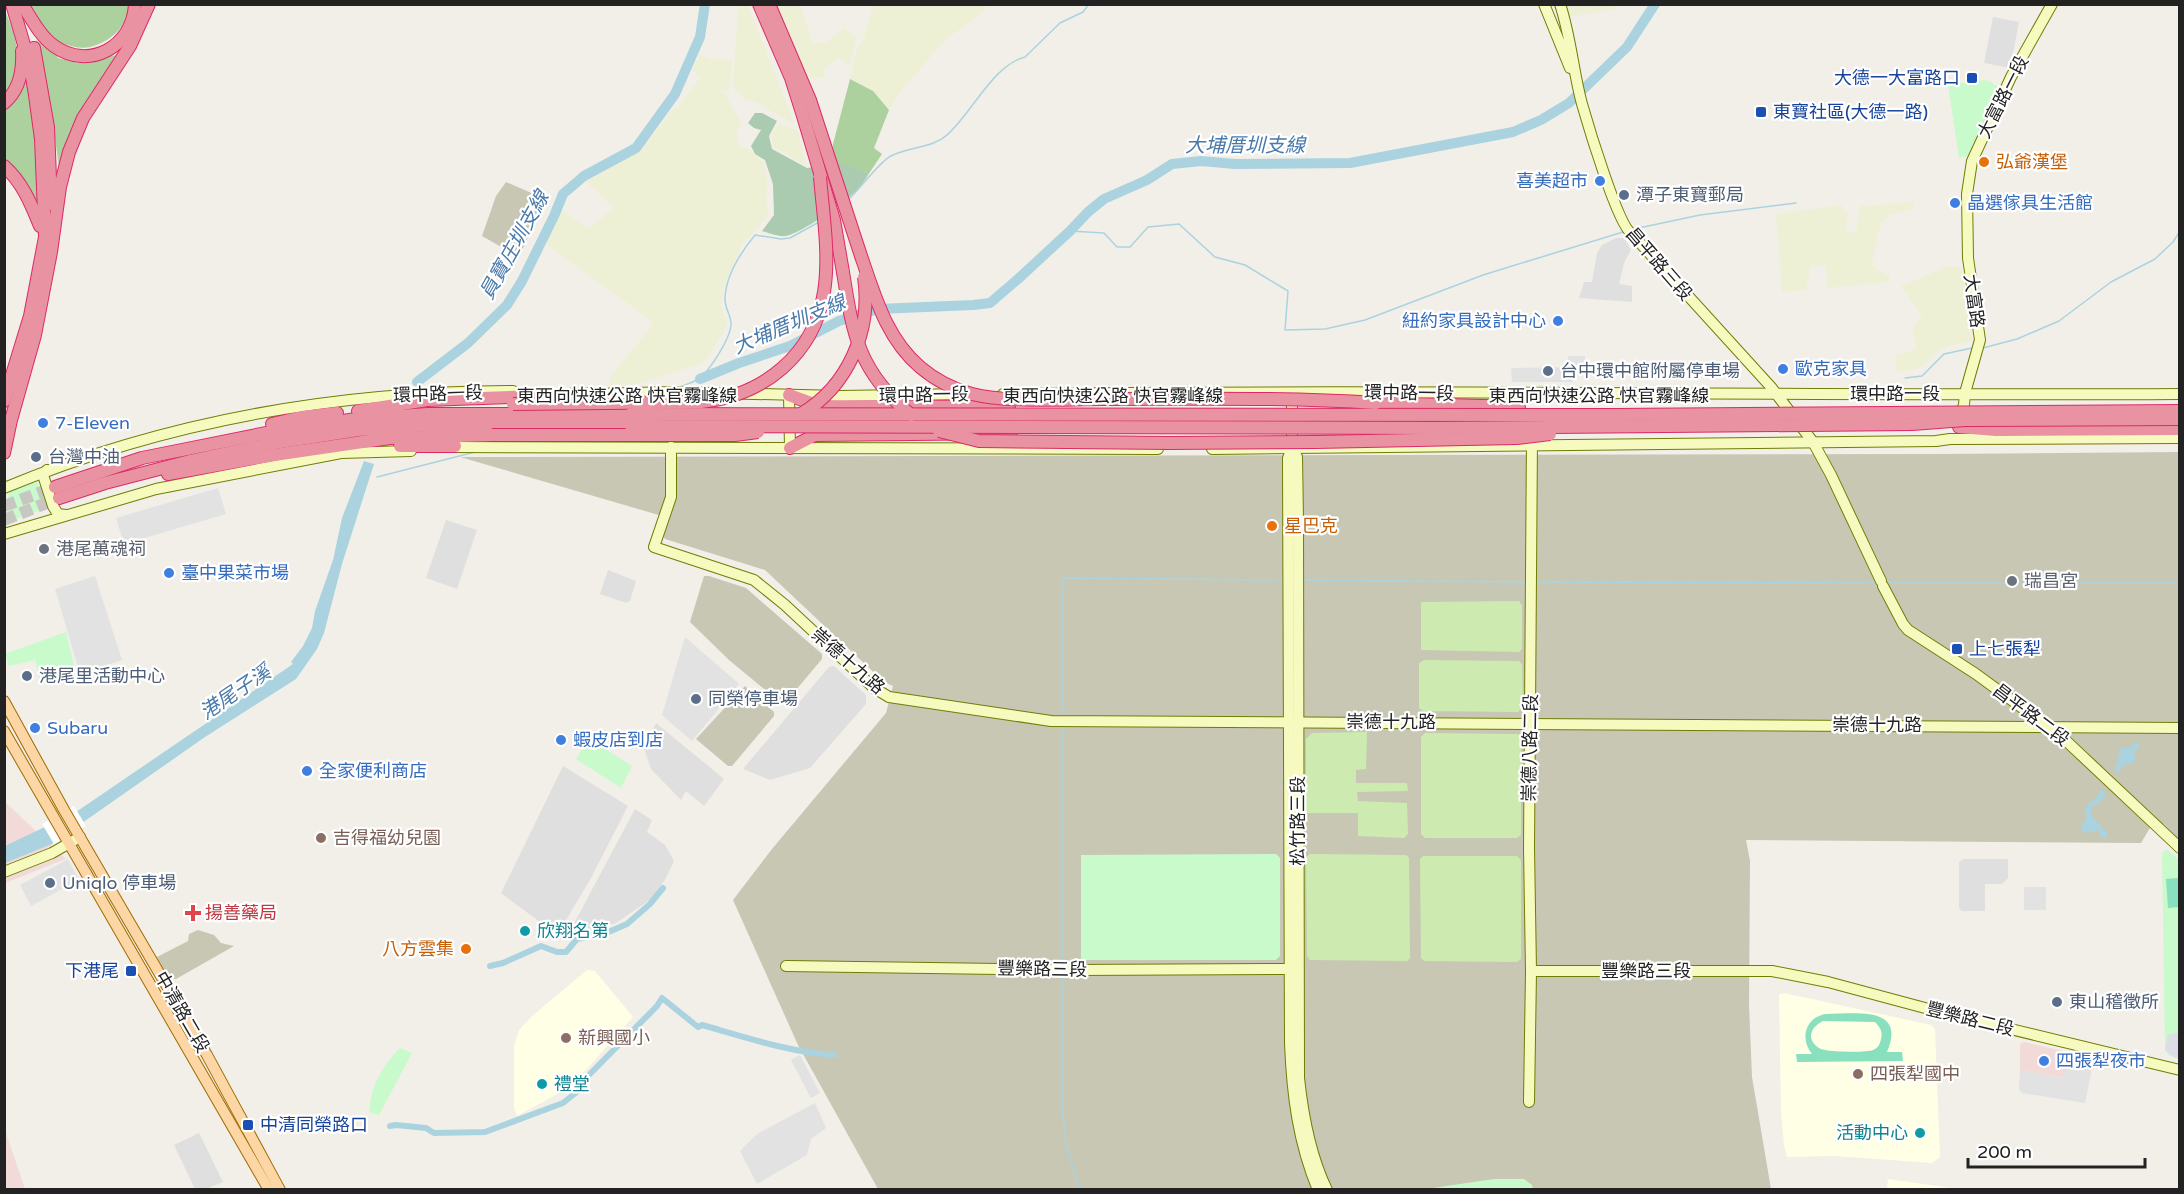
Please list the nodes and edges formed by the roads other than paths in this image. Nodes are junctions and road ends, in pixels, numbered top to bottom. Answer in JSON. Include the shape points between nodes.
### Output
{"nodes":[{"id":1,"x":12,"y":4,"type":"edge"},
{"id":2,"x":22,"y":4,"type":"edge"},
{"id":3,"x":135,"y":4,"type":"edge"},
{"id":4,"x":149,"y":4,"type":"edge"},
{"id":5,"x":759,"y":4,"type":"edge"},
{"id":6,"x":769,"y":4,"type":"edge"},
{"id":7,"x":1545,"y":4,"type":"edge"},
{"id":8,"x":1560,"y":4,"type":"edge"},
{"id":9,"x":2052,"y":4,"type":"edge"},
{"id":10,"x":17,"y":17,"type":"junction"},
{"id":11,"x":1577,"y":80,"type":"junction"},
{"id":12,"x":4,"y":103,"type":"edge"},
{"id":13,"x":4,"y":166,"type":"edge"},
{"id":14,"x":820,"y":177,"type":"junction"},
{"id":15,"x":1967,"y":194,"type":"joint"},
{"id":16,"x":49,"y":240,"type":"junction"},
{"id":17,"x":861,"y":256,"type":"junction"},
{"id":18,"x":1292,"y":392,"type":"junction"},
{"id":19,"x":1965,"y":393,"type":"junction"},
{"id":20,"x":2180,"y":393,"type":"edge"},
{"id":21,"x":595,"y":394,"type":"junction"},
{"id":22,"x":1532,"y":394,"type":"junction"},
{"id":23,"x":1776,"y":394,"type":"junction"},
{"id":24,"x":789,"y":395,"type":"junction"},
{"id":25,"x":4,"y":401,"type":"edge"},
{"id":26,"x":1376,"y":403,"type":"junction"},
{"id":27,"x":2180,"y":403,"type":"edge"},
{"id":28,"x":381,"y":407,"type":"junction"},
{"id":29,"x":1939,"y":411,"type":"junction"},
{"id":30,"x":2180,"y":411,"type":"edge"},
{"id":31,"x":1794,"y":418,"type":"joint"},
{"id":32,"x":631,"y":420,"type":"junction"},
{"id":33,"x":2180,"y":420,"type":"edge"},
{"id":34,"x":1611,"y":421,"type":"junction"},
{"id":35,"x":1912,"y":424,"type":"junction"},
{"id":36,"x":2180,"y":429,"type":"edge"},
{"id":37,"x":2180,"y":438,"type":"edge"},
{"id":38,"x":1950,"y":439,"type":"junction"},
{"id":39,"x":1380,"y":440,"type":"junction"},
{"id":40,"x":489,"y":441,"type":"junction"},
{"id":41,"x":1813,"y":442,"type":"junction"},
{"id":42,"x":1532,"y":444,"type":"junction"},
{"id":43,"x":455,"y":446,"type":"junction"},
{"id":44,"x":670,"y":447,"type":"junction"},
{"id":45,"x":314,"y":448,"type":"junction"},
{"id":46,"x":790,"y":448,"type":"junction"},
{"id":47,"x":1292,"y":448,"type":"junction"},
{"id":48,"x":4,"y":453,"type":"edge"},
{"id":49,"x":142,"y":458,"type":"junction"},
{"id":50,"x":47,"y":470,"type":"junction"},
{"id":51,"x":105,"y":483,"type":"junction"},
{"id":52,"x":4,"y":488,"type":"edge"},
{"id":53,"x":67,"y":514,"type":"junction"},
{"id":54,"x":4,"y":534,"type":"edge"},
{"id":55,"x":5,"y":700,"type":"edge"},
{"id":56,"x":1294,"y":721,"type":"junction"},
{"id":57,"x":1531,"y":723,"type":"junction"},
{"id":58,"x":2047,"y":727,"type":"junction"},
{"id":59,"x":2180,"y":728,"type":"edge"},
{"id":60,"x":4,"y":731,"type":"edge"},
{"id":61,"x":59,"y":813,"type":"junction"},
{"id":62,"x":80,"y":837,"type":"junction"},
{"id":63,"x":69,"y":844,"type":"junction"},
{"id":64,"x":2180,"y":848,"type":"edge"},
{"id":65,"x":4,"y":872,"type":"edge"},
{"id":66,"x":786,"y":966,"type":"dead end"},
{"id":67,"x":1294,"y":969,"type":"junction"},
{"id":68,"x":1531,"y":971,"type":"junction"},
{"id":69,"x":1761,"y":971,"type":"joint"},
{"id":70,"x":2180,"y":1070,"type":"edge"},
{"id":71,"x":1529,"y":1102,"type":"dead end"},
{"id":72,"x":269,"y":1190,"type":"edge"},
{"id":73,"x":280,"y":1190,"type":"edge"},
{"id":74,"x":1317,"y":1190,"type":"edge"},
{"id":75,"x":1328,"y":1190,"type":"edge"}],
"edges":[{"from":1,"to":10,"type":"highway"},
{"from":2,"to":3,"type":"highway","via":[[51,44],[80,57],[100,54],[117,45],[130,28]]},
{"from":2,"to":16,"type":"highway","via":[[39,65],[48,127]]},
{"from":4,"to":16,"type":"highway","via":[[130,46],[83,118],[69,152]]},
{"from":5,"to":14,"type":"highway","via":[[791,78]]},
{"from":6,"to":17,"type":"highway","via":[[810,100]]},
{"from":7,"to":11,"type":"street","name":"昌平路三段"},
{"from":8,"to":11,"type":"street","name":"昌平路三段"},
{"from":9,"to":15,"type":"street","name":"大富路一段","via":[[1988,123],[1972,161]]},
{"from":10,"to":12,"type":"highway","via":[[21,70],[14,93]]},
{"from":10,"to":16,"type":"highway","via":[[30,65]]},
{"from":11,"to":23,"type":"street","name":"昌平路三段","via":[[1609,186],[1629,232]]},
{"from":13,"to":16,"type":"highway","via":[[30,200]]},
{"from":14,"to":28,"type":"highway","bridge":true,"via":[[824,293],[805,341],[770,380],[729,398],[707,402]]},
{"from":14,"to":39,"type":"highway","bridge":true,"via":[[834,220],[854,334],[867,366],[891,399],[939,430],[979,441]]},
{"from":15,"to":19,"type":"street","name":"大富路","via":[[1968,258],[1980,340]]},
{"from":16,"to":25,"type":"highway"},
{"from":16,"to":48,"type":"highway","via":[[34,335]]},
{"from":17,"to":26,"type":"highway","bridge":true,"via":[[892,336],[921,368],[971,394],[1035,399]]},
{"from":17,"to":40,"type":"highway","bridge":true,"via":[[865,305],[857,346],[833,388],[816,405],[786,423],[735,435]]},
{"from":18,"to":22,"type":"street","name":"環中路一段"},
{"from":18,"to":24,"type":"street","name":"環中路一段"},
{"from":18,"to":47,"type":"street","name":"松竹路三段"},
{"from":19,"to":20,"type":"street","name":"環中路一段"},
{"from":19,"to":23,"type":"street","name":"環中路一段"},
{"from":19,"to":38,"type":"street","name":"大富路"},
{"from":21,"to":24,"type":"street","name":"環中路一段"},
{"from":21,"to":28,"type":"highway","via":[[448,398]]},
{"from":21,"to":50,"type":"street","name":"環中路一段","via":[[450,392],[317,403],[151,437]]},
{"from":22,"to":23,"type":"street","name":"環中路一段"},
{"from":22,"to":42,"type":"street","name":"崇德八路二段"},
{"from":23,"to":31,"type":"street","name":"昌平路三段"},
{"from":24,"to":26,"type":"highway","bridge":true,"via":[[819,406],[1333,407]]},
{"from":24,"to":46,"type":"street"},
{"from":26,"to":34,"type":"highway","bridge":true,"via":[[1519,407]]},
{"from":27,"to":29,"type":"highway","bridge":true,"via":[[1992,404]]},
{"from":28,"to":49,"type":"highway","via":[[302,417]]},
{"from":29,"to":30,"type":"highway","name":"東西向快速公路 快官霧峰線","bridge":true},
{"from":29,"to":34,"type":"highway","name":"東西向快速公路 快官霧峰線","bridge":true},
{"from":31,"to":41,"type":"street","name":"昌平路二段"},
{"from":32,"to":34,"type":"highway","name":"東西向快速公路 快官霧峰線","bridge":true,"via":[[1438,428]]},
{"from":32,"to":49,"type":"highway","name":"東西向快速公路 快官霧峰線","via":[[428,414],[356,418]]},
{"from":32,"to":51,"type":"highway","name":"東西向快速公路 快官霧峰線","via":[[358,429],[274,443]]},
{"from":33,"to":35,"type":"highway","name":"東西向快速公路 快官霧峰線","bridge":true,"via":[[1965,420]]},
{"from":34,"to":35,"type":"highway","name":"東西向快速公路 快官霧峰線","bridge":true},
{"from":34,"to":39,"type":"highway","bridge":true,"via":[[1517,438]]},
{"from":35,"to":36,"type":"highway","bridge":true,"via":[[1995,429]]},
{"from":37,"to":38,"type":"street"},
{"from":38,"to":41,"type":"street"},
{"from":39,"to":46,"type":"highway","bridge":true,"via":[[1322,435],[815,435]]},
{"from":40,"to":43,"type":"street"},
{"from":40,"to":44,"type":"street","via":[[506,447]]},
{"from":40,"to":45,"type":"highway","via":[[390,438]]},
{"from":41,"to":42,"type":"street"},
{"from":41,"to":58,"type":"street","name":"昌平路二段","via":[[1903,624]]},
{"from":42,"to":47,"type":"street"},
{"from":42,"to":57,"type":"street","name":"崇德八路二段"},
{"from":43,"to":45,"type":"highway"},
{"from":43,"to":53,"type":"street","via":[[340,453],[156,489]]},
{"from":44,"to":46,"type":"street"},
{"from":44,"to":56,"type":"street","name":"崇德十九路","via":[[671,497],[654,547],[754,580],[888,697],[1052,721]]},
{"from":45,"to":51,"type":"highway"},
{"from":46,"to":47,"type":"street"},
{"from":47,"to":56,"type":"street","name":"松竹路三段","via":[[1288,458]]},
{"from":49,"to":51,"type":"highway","name":"東西向快速公路 快官霧峰線","via":[[57,493]]},
{"from":50,"to":52,"type":"street","name":"環中路一段"},
{"from":50,"to":53,"type":"street","via":[[43,475],[53,508],[58,514]]},
{"from":53,"to":54,"type":"street"},
{"from":55,"to":61,"type":"main road"},
{"from":56,"to":57,"type":"street","name":"崇德十九路"},
{"from":56,"to":67,"type":"street","name":"松竹路三段"},
{"from":57,"to":58,"type":"street","name":"崇德十九路"},
{"from":57,"to":68,"type":"street","name":"崇德八路二段"},
{"from":58,"to":59,"type":"street","name":"崇德十九路"},
{"from":58,"to":64,"type":"street","name":"昌平路二段","via":[[2090,762]]},
{"from":60,"to":61,"type":"main road"},
{"from":61,"to":62,"type":"main road","name":"中清路二段"},
{"from":61,"to":63,"type":"main road","name":"中清路二段"},
{"from":62,"to":63,"type":"street"},
{"from":62,"to":73,"type":"main road","name":"中清路二段","via":[[207,1055]]},
{"from":63,"to":65,"type":"street"},
{"from":63,"to":72,"type":"main road","name":"中清路二段"},
{"from":66,"to":67,"type":"street","name":"豐樂路三段"},
{"from":67,"to":74,"type":"street","name":"松竹路三段","via":[[1290,1026],[1294,1101]]},
{"from":67,"to":75,"type":"street","name":"松竹路三段","via":[[1300,1094],[1314,1157]]},
{"from":68,"to":69,"type":"street","name":"豐樂路三段"},
{"from":68,"to":71,"type":"street","name":"崇德八路二段"},
{"from":69,"to":70,"type":"street","name":"豐樂路二段","via":[[1828,982]]}]}
